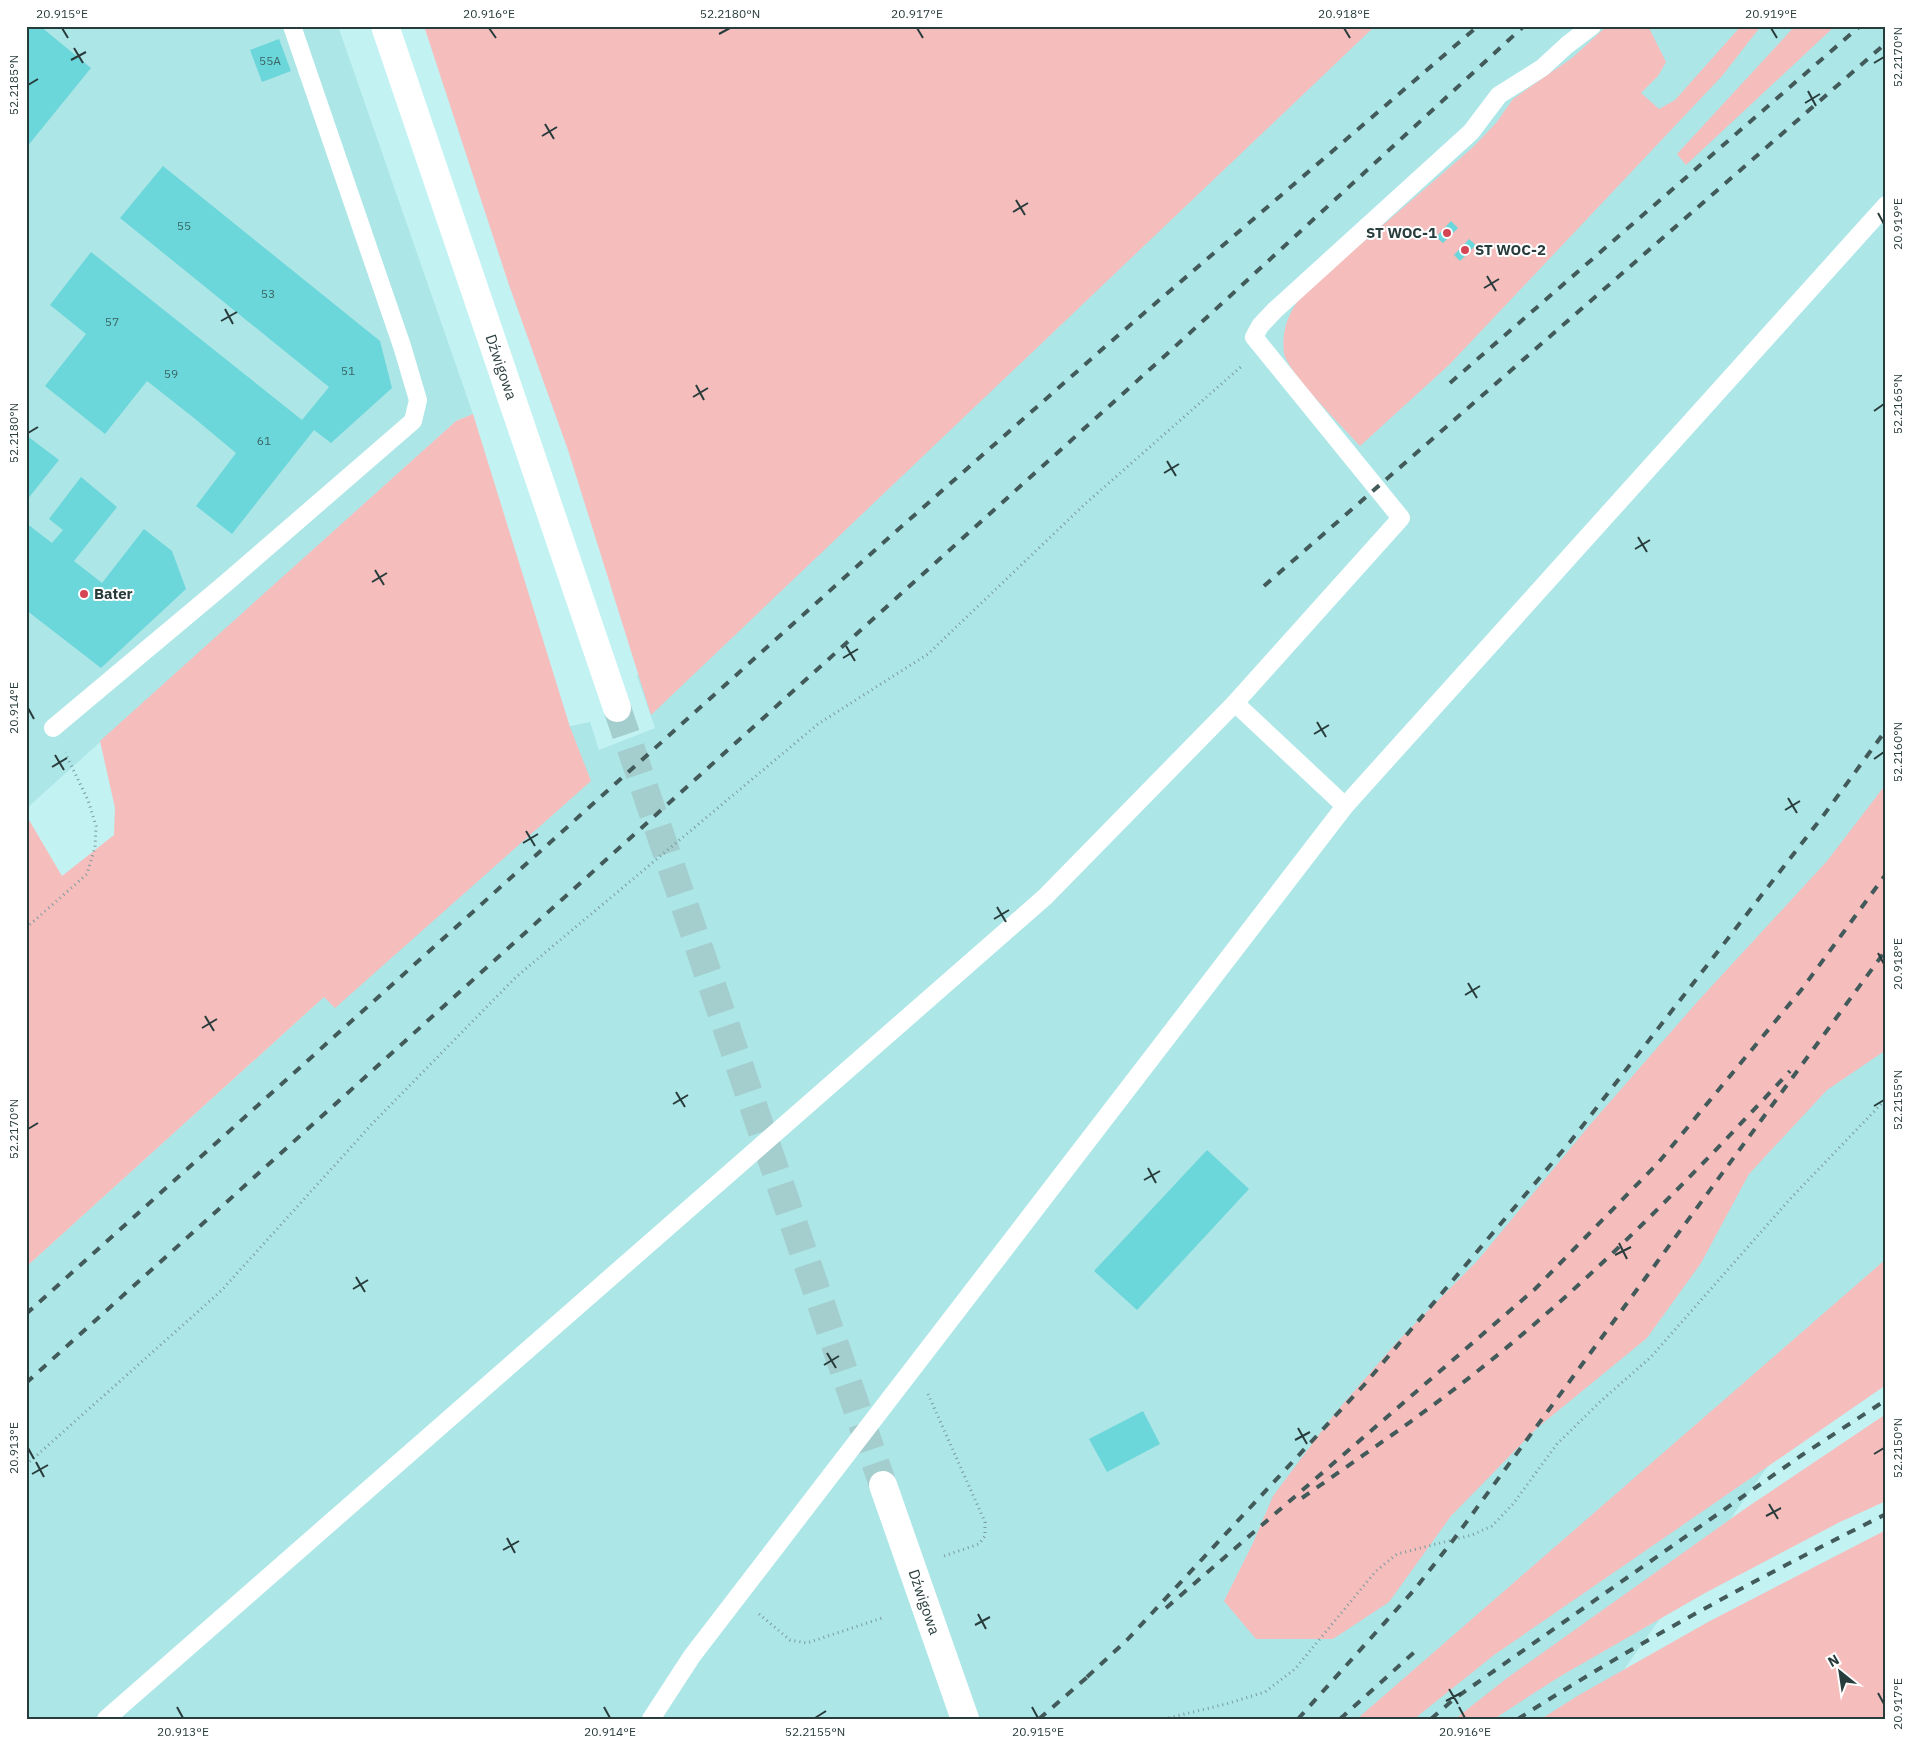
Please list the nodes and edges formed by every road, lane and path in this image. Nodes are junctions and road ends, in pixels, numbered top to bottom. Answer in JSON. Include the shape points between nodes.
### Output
{"nodes":[{"id":1,"x":292,"y":26,"type":"edge"},
{"id":2,"x":385,"y":26,"type":"edge"},
{"id":3,"x":1592,"y":26,"type":"edge"},
{"id":4,"x":1886,"y":205,"type":"edge"},
{"id":5,"x":1262,"y":348,"type":"junction"},
{"id":6,"x":1235,"y":703,"type":"junction"},
{"id":7,"x":617,"y":708,"type":"tunnel mouth"},
{"id":8,"x":53,"y":728,"type":"joint"},
{"id":9,"x":1345,"y":806,"type":"junction"},
{"id":10,"x":26,"y":928,"type":"edge"},
{"id":11,"x":1886,"y":1099,"type":"edge"},
{"id":12,"x":915,"y":1365,"type":"junction"},
{"id":13,"x":26,"y":1465,"type":"edge"},
{"id":14,"x":883,"y":1485,"type":"tunnel mouth"},
{"id":15,"x":941,"y":1557,"type":"dead end"},
{"id":16,"x":738,"y":1596,"type":"junction"},
{"id":17,"x":882,"y":1618,"type":"dead end"},
{"id":18,"x":106,"y":1719,"type":"edge"},
{"id":19,"x":651,"y":1719,"type":"edge"},
{"id":20,"x":965,"y":1719,"type":"edge"},
{"id":21,"x":1164,"y":1719,"type":"edge"}],
"edges":[{"from":1,"to":8,"type":"lane","via":[[405,355],[418,400],[413,421],[226,584]]},
{"from":2,"to":7,"type":"main road","name":"Dźwigowa"},
{"from":3,"to":5,"type":"lane","via":[[1542,68],[1499,95],[1472,132],[1276,310],[1254,337]]},
{"from":4,"to":9,"type":"lane"},
{"from":5,"to":6,"type":"lane","via":[[1401,518]]},
{"from":5,"to":13,"type":"path","via":[[1085,504],[928,654],[818,724],[516,977],[372,1124],[221,1290]]},
{"from":6,"to":9,"type":"lane"},
{"from":6,"to":18,"type":"lane","via":[[1045,898]]},
{"from":8,"to":10,"type":"path","via":[[88,800],[96,826],[95,847],[87,874]]},
{"from":9,"to":12,"type":"lane"},
{"from":11,"to":21,"type":"path","via":[[1790,1199],[1651,1357],[1557,1444],[1513,1504],[1492,1526],[1397,1554],[1376,1571],[1295,1669],[1265,1692]]},
{"from":12,"to":15,"type":"path","via":[[985,1522],[985,1536],[979,1544]]},
{"from":12,"to":16,"type":"lane"},
{"from":14,"to":20,"type":"main road","name":"Dźwigowa"},
{"from":16,"to":17,"type":"path","via":[[790,1640],[807,1643]]},
{"from":16,"to":19,"type":"lane","via":[[692,1656]]}]}
